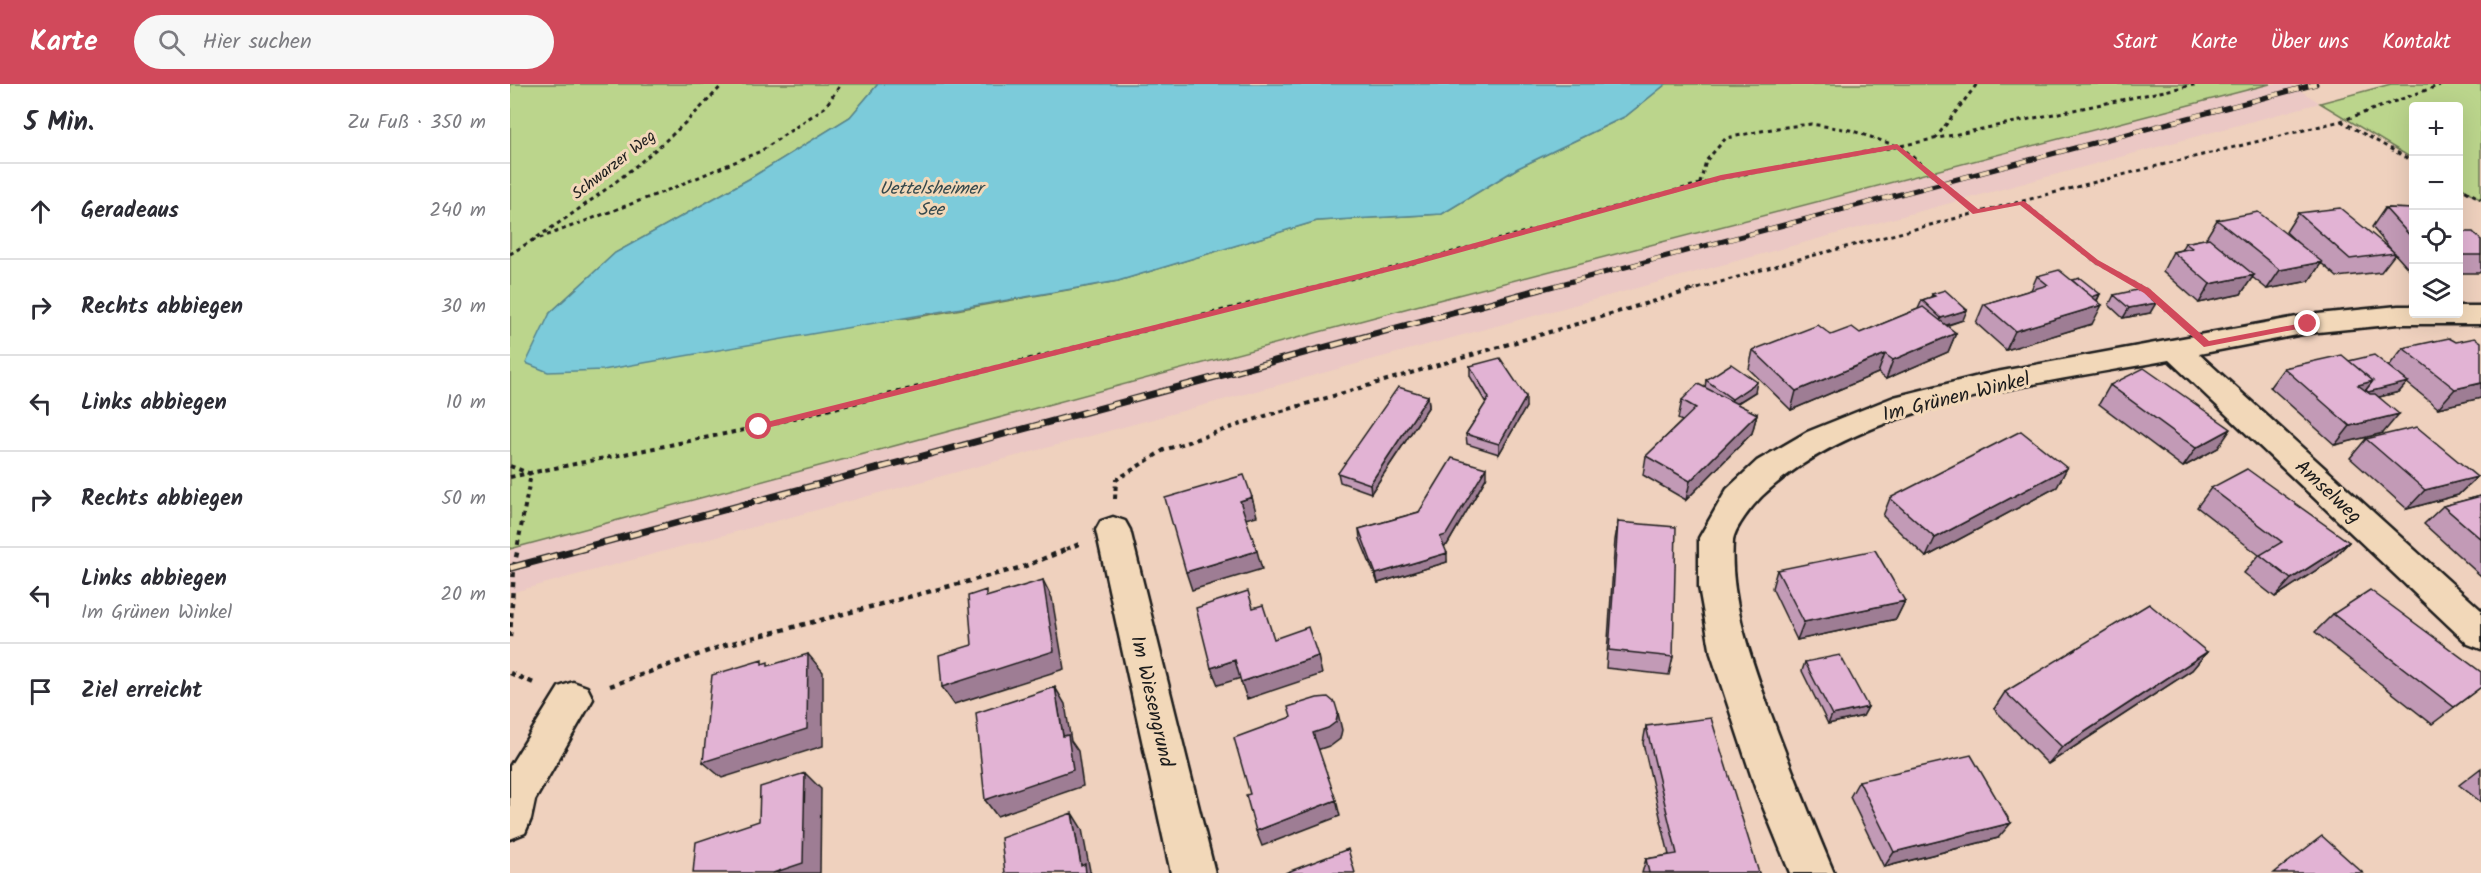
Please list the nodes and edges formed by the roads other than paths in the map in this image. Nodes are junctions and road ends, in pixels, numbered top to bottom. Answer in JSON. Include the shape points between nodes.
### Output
{"nodes":[{"id":1,"x":2481,"y":315,"type":"edge"},
{"id":2,"x":2192,"y":347,"type":"junction"},
{"id":3,"x":1113,"y":530,"type":"road end"},
{"id":4,"x":2481,"y":633,"type":"edge"},
{"id":5,"x":573,"y":699,"type":"road end"},
{"id":6,"x":510,"y":819,"type":"edge"},
{"id":7,"x":1193,"y":873,"type":"edge"},
{"id":8,"x":1812,"y":873,"type":"edge"}],
"edges":[{"from":1,"to":2,"type":"street","name":"Im Grünen Winkel","via":[[2398,315],[2308,324]]},
{"from":2,"to":4,"type":"street","name":"Amselweg"},
{"from":2,"to":8,"type":"street","name":"Im Grünen Winkel","via":[[1991,383],[1894,408],[1818,440],[1769,470],[1739,498],[1716,538],[1717,587],[1730,654],[1776,787]]},
{"from":3,"to":7,"type":"street","name":"Im Wiesengrund"},
{"from":5,"to":6,"type":"street","via":[[515,795]]}]}
